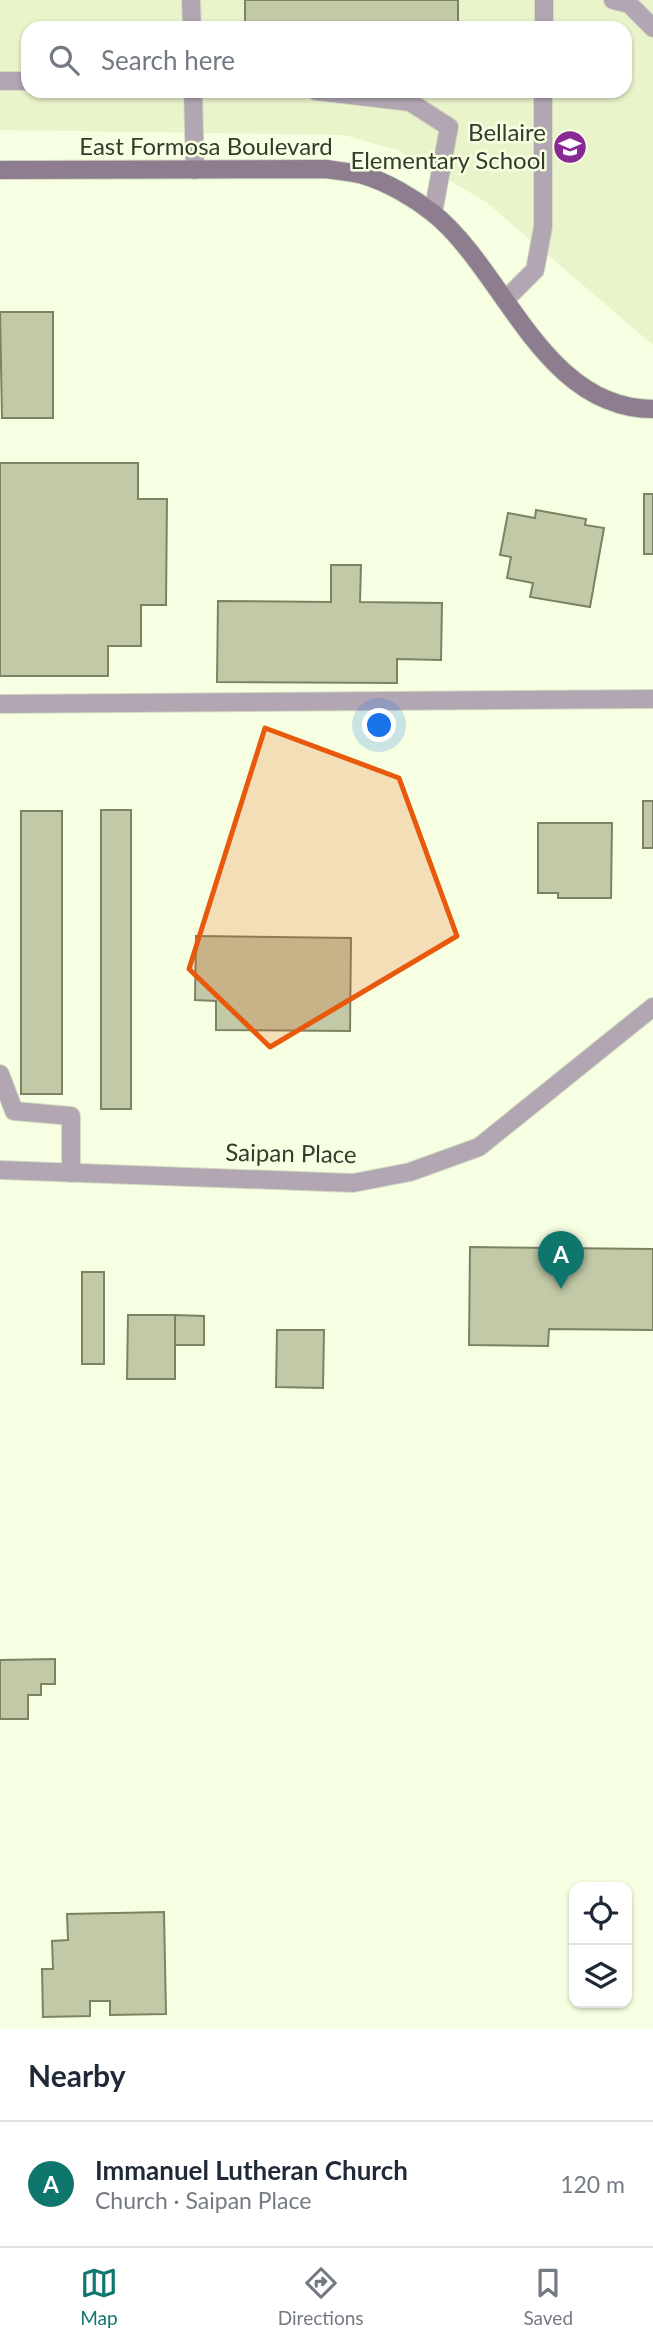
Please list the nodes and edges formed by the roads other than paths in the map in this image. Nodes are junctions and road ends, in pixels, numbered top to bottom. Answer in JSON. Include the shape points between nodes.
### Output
{"nodes":[{"id":1,"x":191,"y":0,"type":"edge"},
{"id":2,"x":544,"y":0,"type":"edge"},
{"id":3,"x":613,"y":0,"type":"edge"},
{"id":4,"x":192,"y":21,"type":"edge"},
{"id":5,"x":544,"y":21,"type":"edge"},
{"id":6,"x":653,"y":28,"type":"edge"},
{"id":7,"x":0,"y":81,"type":"edge"},
{"id":8,"x":21,"y":81,"type":"edge"},
{"id":9,"x":193,"y":98,"type":"edge"},
{"id":10,"x":376,"y":98,"type":"edge"},
{"id":11,"x":543,"y":98,"type":"edge"},
{"id":12,"x":0,"y":170,"type":"edge"},
{"id":13,"x":195,"y":170,"type":"junction"},
{"id":14,"x":433,"y":213,"type":"junction"},
{"id":15,"x":505,"y":300,"type":"junction"},
{"id":16,"x":653,"y":409,"type":"edge"},
{"id":17,"x":653,"y":699,"type":"edge"},
{"id":18,"x":0,"y":704,"type":"edge"},
{"id":19,"x":653,"y":1007,"type":"edge"},
{"id":20,"x":0,"y":1074,"type":"edge"},
{"id":21,"x":0,"y":1170,"type":"edge"},
{"id":22,"x":71,"y":1173,"type":"junction"}],
"edges":[{"from":1,"to":4,"type":"street"},
{"from":2,"to":5,"type":"street"},
{"from":3,"to":6,"type":"street","via":[[629,4]]},
{"from":7,"to":8,"type":"street"},
{"from":9,"to":13,"type":"street"},
{"from":10,"to":14,"type":"street","via":[[410,102],[449,127]]},
{"from":11,"to":15,"type":"street","via":[[543,226],[535,270]]},
{"from":12,"to":13,"type":"street","name":"East Formosa Boulevard"},
{"from":13,"to":14,"type":"street","name":"East Formosa Boulevard","via":[[326,169],[393,188]]},
{"from":14,"to":15,"type":"street","name":"East Formosa Boulevard","via":[[465,246]]},
{"from":15,"to":16,"type":"street","name":"East Formosa Boulevard","via":[[550,359],[578,381],[605,399]]},
{"from":17,"to":18,"type":"street"},
{"from":19,"to":22,"type":"street","name":"Saipan Place","via":[[479,1147],[410,1172],[353,1182]]},
{"from":20,"to":22,"type":"street","via":[[14,1111],[71,1116]]},
{"from":21,"to":22,"type":"street","name":"Saipan Place"}]}
